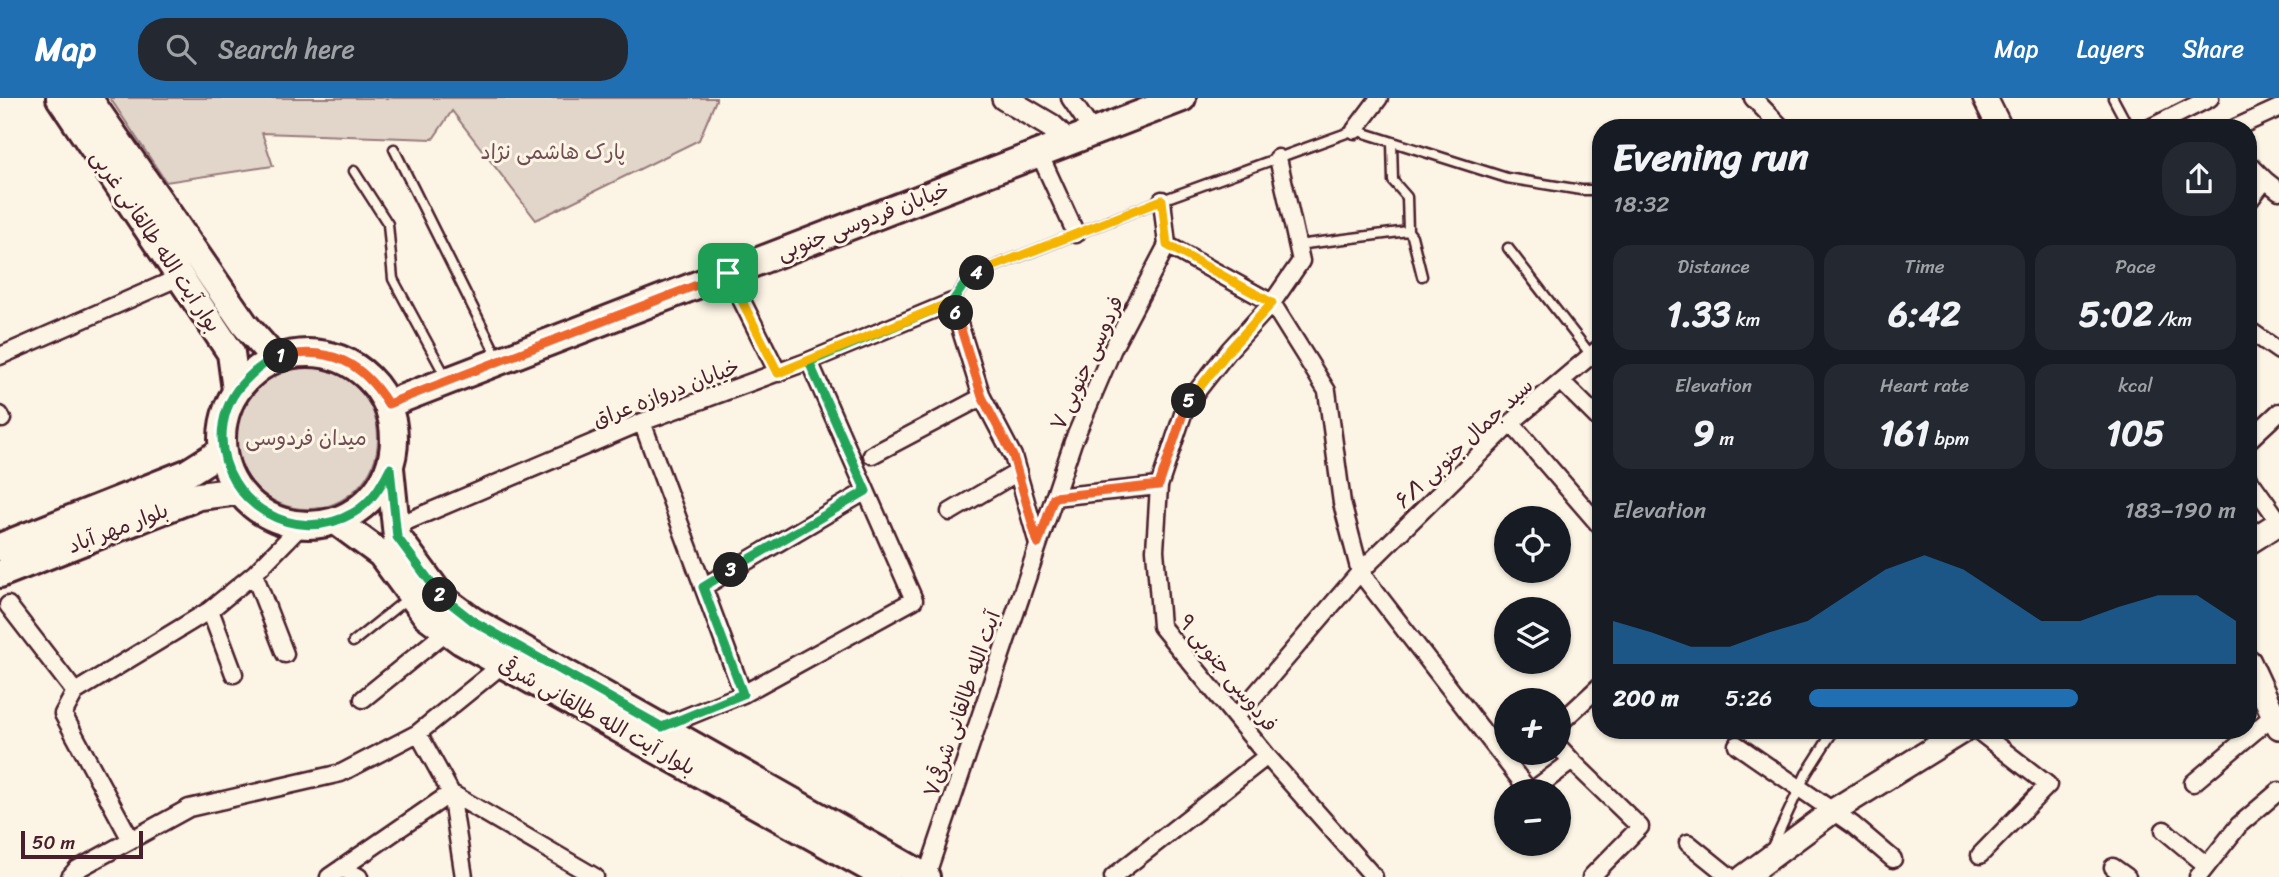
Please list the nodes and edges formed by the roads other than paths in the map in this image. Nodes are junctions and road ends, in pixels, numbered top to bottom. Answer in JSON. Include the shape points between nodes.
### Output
{"nodes":[{"id":1,"x":1004,"y":98,"type":"edge"},
{"id":2,"x":1070,"y":98,"type":"edge"},
{"id":3,"x":1182,"y":98,"type":"edge"},
{"id":4,"x":1378,"y":98,"type":"edge"},
{"id":5,"x":1754,"y":98,"type":"edge"},
{"id":6,"x":1985,"y":98,"type":"edge"},
{"id":7,"x":2113,"y":98,"type":"edge"},
{"id":8,"x":2210,"y":98,"type":"edge"},
{"id":9,"x":66,"y":100,"type":"edge"},
{"id":10,"x":2279,"y":108,"type":"edge"},
{"id":11,"x":1774,"y":119,"type":"edge"},
{"id":12,"x":1996,"y":119,"type":"edge"},
{"id":13,"x":2124,"y":119,"type":"edge"},
{"id":14,"x":2168,"y":119,"type":"edge"},
{"id":15,"x":2255,"y":119,"type":"edge"},
{"id":16,"x":1355,"y":130,"type":"junction"},
{"id":17,"x":1093,"y":132,"type":"junction"},
{"id":18,"x":1068,"y":142,"type":"junction"},
{"id":19,"x":1392,"y":142,"type":"junction"},
{"id":20,"x":394,"y":149,"type":"dead end"},
{"id":21,"x":1039,"y":153,"type":"junction"},
{"id":22,"x":1278,"y":158,"type":"junction"},
{"id":23,"x":354,"y":171,"type":"dead end"},
{"id":24,"x":2257,"y":172,"type":"edge"},
{"id":25,"x":2265,"y":180,"type":"junction"},
{"id":26,"x":1592,"y":190,"type":"edge"},
{"id":27,"x":2257,"y":190,"type":"edge"},
{"id":28,"x":2279,"y":191,"type":"edge"},
{"id":29,"x":1162,"y":200,"type":"junction"},
{"id":30,"x":1408,"y":231,"type":"junction"},
{"id":31,"x":1076,"y":234,"type":"junction"},
{"id":32,"x":1167,"y":245,"type":"junction"},
{"id":33,"x":1297,"y":245,"type":"junction"},
{"id":34,"x":1508,"y":248,"type":"dead end"},
{"id":35,"x":728,"y":273,"type":"junction"},
{"id":36,"x":180,"y":276,"type":"junction"},
{"id":37,"x":1422,"y":276,"type":"dead end"},
{"id":38,"x":952,"y":302,"type":"junction"},
{"id":39,"x":1272,"y":303,"type":"junction"},
{"id":40,"x":2257,"y":336,"type":"edge"},
{"id":41,"x":1592,"y":346,"type":"edge"},
{"id":42,"x":2279,"y":351,"type":"edge"},
{"id":43,"x":1592,"y":354,"type":"edge"},
{"id":44,"x":0,"y":356,"type":"edge"},
{"id":45,"x":274,"y":358,"type":"junction"},
{"id":46,"x":499,"y":361,"type":"junction"},
{"id":47,"x":809,"y":362,"type":"junction"},
{"id":48,"x":778,"y":373,"type":"junction"},
{"id":49,"x":448,"y":381,"type":"junction"},
{"id":50,"x":1561,"y":381,"type":"junction"},
{"id":51,"x":236,"y":390,"type":"junction"},
{"id":52,"x":982,"y":397,"type":"junction"},
{"id":53,"x":388,"y":404,"type":"junction"},
{"id":54,"x":1592,"y":412,"type":"edge"},
{"id":55,"x":2279,"y":412,"type":"edge"},
{"id":56,"x":642,"y":422,"type":"junction"},
{"id":57,"x":1511,"y":423,"type":"junction"},
{"id":58,"x":2257,"y":433,"type":"edge"},
{"id":59,"x":222,"y":451,"type":"junction"},
{"id":60,"x":872,"y":455,"type":"dead end"},
{"id":61,"x":390,"y":468,"type":"junction"},
{"id":62,"x":1018,"y":472,"type":"junction"},
{"id":63,"x":1159,"y":485,"type":"junction"},
{"id":64,"x":2257,"y":490,"type":"edge"},
{"id":65,"x":239,"y":491,"type":"junction"},
{"id":66,"x":866,"y":491,"type":"junction"},
{"id":67,"x":1054,"y":497,"type":"junction"},
{"id":68,"x":950,"y":512,"type":"dead end"},
{"id":69,"x":1592,"y":517,"type":"edge"},
{"id":70,"x":336,"y":521,"type":"junction"},
{"id":71,"x":2279,"y":522,"type":"edge"},
{"id":72,"x":302,"y":525,"type":"junction"},
{"id":73,"x":396,"y":526,"type":"junction"},
{"id":74,"x":2257,"y":537,"type":"edge"},
{"id":75,"x":1038,"y":544,"type":"junction"},
{"id":76,"x":0,"y":547,"type":"edge"},
{"id":77,"x":1360,"y":572,"type":"junction"},
{"id":78,"x":254,"y":573,"type":"junction"},
{"id":79,"x":0,"y":574,"type":"edge"},
{"id":80,"x":703,"y":587,"type":"junction"},
{"id":81,"x":410,"y":596,"type":"junction"},
{"id":82,"x":8,"y":605,"type":"dead end"},
{"id":83,"x":210,"y":610,"type":"junction"},
{"id":84,"x":447,"y":631,"type":"junction"},
{"id":85,"x":353,"y":642,"type":"dead end"},
{"id":86,"x":285,"y":654,"type":"dead end"},
{"id":87,"x":503,"y":664,"type":"junction"},
{"id":88,"x":234,"y":674,"type":"dead end"},
{"id":89,"x":2257,"y":686,"type":"edge"},
{"id":90,"x":75,"y":692,"type":"junction"},
{"id":91,"x":1592,"y":693,"type":"edge"},
{"id":92,"x":743,"y":694,"type":"junction"},
{"id":93,"x":363,"y":699,"type":"dead end"},
{"id":94,"x":1571,"y":713,"type":"edge"},
{"id":95,"x":1236,"y":717,"type":"junction"},
{"id":96,"x":2276,"y":721,"type":"edge"},
{"id":97,"x":662,"y":727,"type":"junction"},
{"id":98,"x":418,"y":733,"type":"junction"},
{"id":99,"x":2257,"y":735,"type":"edge"},
{"id":100,"x":1829,"y":739,"type":"edge"},
{"id":101,"x":1949,"y":739,"type":"edge"},
{"id":102,"x":1989,"y":739,"type":"edge"},
{"id":103,"x":2252,"y":739,"type":"edge"},
{"id":104,"x":1737,"y":745,"type":"dead end"},
{"id":105,"x":1267,"y":755,"type":"junction"},
{"id":106,"x":1572,"y":761,"type":"joint"},
{"id":107,"x":1521,"y":779,"type":"edge"},
{"id":108,"x":1547,"y":779,"type":"edge"},
{"id":109,"x":2193,"y":783,"type":"dead end"},
{"id":110,"x":1799,"y":789,"type":"junction"},
{"id":111,"x":2279,"y":792,"type":"edge"},
{"id":112,"x":452,"y":793,"type":"junction"},
{"id":113,"x":1833,"y":811,"type":"junction"},
{"id":114,"x":2164,"y":830,"type":"dead end"},
{"id":115,"x":131,"y":840,"type":"junction"},
{"id":116,"x":1688,"y":843,"type":"dead end"},
{"id":117,"x":1980,"y":855,"type":"dead end"},
{"id":118,"x":1766,"y":859,"type":"junction"},
{"id":119,"x":1893,"y":859,"type":"dead end"},
{"id":120,"x":2202,"y":871,"type":"edge"},
{"id":121,"x":336,"y":873,"type":"edge"},
{"id":122,"x":76,"y":875,"type":"edge"},
{"id":123,"x":359,"y":877,"type":"edge"},
{"id":124,"x":464,"y":877,"type":"edge"},
{"id":125,"x":595,"y":877,"type":"edge"},
{"id":126,"x":886,"y":877,"type":"edge"},
{"id":127,"x":926,"y":877,"type":"edge"},
{"id":128,"x":1113,"y":877,"type":"edge"},
{"id":129,"x":1374,"y":877,"type":"edge"},
{"id":130,"x":1591,"y":877,"type":"edge"},
{"id":131,"x":1730,"y":877,"type":"edge"},
{"id":132,"x":1744,"y":877,"type":"edge"}],
"edges":[{"from":1,"to":18,"type":"main road","via":[[1051,126]]},
{"from":2,"to":17,"type":"street"},
{"from":3,"to":17,"type":"main road","name":"خیابان فردوسی جنوبی"},
{"from":4,"to":16,"type":"street"},
{"from":5,"to":11,"type":"street"},
{"from":6,"to":12,"type":"main road"},
{"from":7,"to":13,"type":"lane"},
{"from":8,"to":14,"type":"street"},
{"from":9,"to":36,"type":"main road","name":"بوار آیت الله طالقانی غربی"},
{"from":9,"to":45,"type":"main road","name":"بوار آیت الله طالقانی غربی"},
{"from":10,"to":15,"type":"street"},
{"from":16,"to":19,"type":"lane"},
{"from":16,"to":22,"type":"lane"},
{"from":17,"to":18,"type":"main road","name":"خیابان فردوسی جنوبی"},
{"from":18,"to":21,"type":"main road","name":"خیابان فردوسی جنوبی"},
{"from":19,"to":26,"type":"lane","via":[[1507,178]]},
{"from":19,"to":30,"type":"lane","via":[[1393,181],[1407,197]]},
{"from":20,"to":46,"type":"lane"},
{"from":21,"to":31,"type":"street"},
{"from":21,"to":35,"type":"main road","name":"خیابان فردوسی جنوبی"},
{"from":22,"to":29,"type":"lane"},
{"from":22,"to":33,"type":"street","name":"فردوسی جنوبی ۹"},
{"from":23,"to":49,"type":"lane","via":[[388,224],[393,279]]},
{"from":24,"to":25,"type":"street"},
{"from":25,"to":27,"type":"street"},
{"from":25,"to":28,"type":"street"},
{"from":29,"to":31,"type":"lane"},
{"from":29,"to":32,"type":"street"},
{"from":30,"to":33,"type":"lane"},
{"from":30,"to":37,"type":"lane"},
{"from":31,"to":38,"type":"lane","via":[[970,276]]},
{"from":32,"to":39,"type":"street"},
{"from":32,"to":67,"type":"street","name":"فردوسی جنوبی ۷","via":[[1114,346]]},
{"from":33,"to":39,"type":"street","name":"فردوسی جنوبی ۹","via":[[1301,261]]},
{"from":34,"to":41,"type":"lane"},
{"from":35,"to":46,"type":"main road","name":"خیابان فردوسی جنوبی"},
{"from":35,"to":48,"type":"street"},
{"from":36,"to":44,"type":"street"},
{"from":36,"to":51,"type":"main road","name":"بوار آیت الله طالقانی غربی","via":[[231,353]]},
{"from":38,"to":47,"type":"street","name":"خیابان دروازه عراق"},
{"from":38,"to":52,"type":"street"},
{"from":39,"to":63,"type":"street","name":"فردوسی جنوبی ۹","via":[[1186,405]]},
{"from":39,"to":77,"type":"street","via":[[1327,391],[1342,503]]},
{"from":40,"to":42,"type":"street"},
{"from":43,"to":50,"type":"street","name":"سید جمال جنوبی ۶/۱"},
{"from":45,"to":51,"type":"main road"},
{"from":45,"to":53,"type":"main road","via":[[318,353],[340,359],[360,369]]},
{"from":46,"to":49,"type":"main road","name":"خیابان فردوسی جنوبی"},
{"from":47,"to":48,"type":"street","name":"خیابان دروازه عراق"},
{"from":47,"to":66,"type":"street"},
{"from":48,"to":56,"type":"street","name":"خیابان دروازه عراق"},
{"from":49,"to":53,"type":"main road","name":"خیابان فردوسی جنوبی"},
{"from":50,"to":54,"type":"street"},
{"from":50,"to":57,"type":"street","name":"سید جمال جنوبی ۶/۱"},
{"from":51,"to":59,"type":"main road","via":[[224,419]]},
{"from":52,"to":60,"type":"street"},
{"from":52,"to":62,"type":"street"},
{"from":53,"to":61,"type":"main road","via":[[395,447]]},
{"from":55,"to":58,"type":"street"},
{"from":56,"to":73,"type":"street","name":"خیابان دروازه عراق"},
{"from":56,"to":80,"type":"street"},
{"from":57,"to":69,"type":"street"},
{"from":57,"to":77,"type":"street","name":"سید جمال جنوبی ۶/۱"},
{"from":59,"to":65,"type":"main road"},
{"from":59,"to":76,"type":"main road","name":"بلوار مهر آباد","via":[[187,473]]},
{"from":61,"to":70,"type":"main road","via":[[369,501]]},
{"from":61,"to":73,"type":"main road","name":"بلوار آیت الله طالقانی شرقی"},
{"from":62,"to":68,"type":"street"},
{"from":62,"to":75,"type":"street"},
{"from":63,"to":67,"type":"street"},
{"from":63,"to":95,"type":"street","name":"فردوسی جنوبی ۹","via":[[1155,550],[1161,626]]},
{"from":64,"to":71,"type":"street"},
{"from":65,"to":72,"type":"main road","via":[[278,520]]},
{"from":65,"to":79,"type":"main road","name":"بلوار مهر آباد","via":[[199,496]]},
{"from":66,"to":80,"type":"street"},
{"from":66,"to":92,"type":"street","via":[[914,600]]},
{"from":67,"to":75,"type":"street","name":"فردوسی جنوبی ۷"},
{"from":70,"to":72,"type":"main road"},
{"from":70,"to":81,"type":"main road","name":"بلوار آیت الله طالقانی شرقی","via":[[381,554]]},
{"from":71,"to":74,"type":"main road"},
{"from":72,"to":78,"type":"street"},
{"from":73,"to":97,"type":"main road","name":"بلوار آیت الله طالقانی شرقی","via":[[397,537],[442,598],[473,621]]},
{"from":75,"to":127,"type":"street","name":"آیت الله طالقانی شرقی۷"},
{"from":77,"to":95,"type":"street","name":"سید جمال جنوبی ۶/۱"},
{"from":77,"to":107,"type":"street"},
{"from":78,"to":83,"type":"street"},
{"from":78,"to":86,"type":"street"},
{"from":80,"to":92,"type":"street"},
{"from":81,"to":84,"type":"main road","name":"بلوار آیت الله طالقانی شرقی"},
{"from":81,"to":85,"type":"lane"},
{"from":82,"to":90,"type":"street"},
{"from":83,"to":88,"type":"street"},
{"from":83,"to":90,"type":"street"},
{"from":84,"to":87,"type":"main road","name":"بلوار آیت الله طالقانی شرقی"},
{"from":84,"to":93,"type":"street"},
{"from":87,"to":98,"type":"street"},
{"from":87,"to":126,"type":"main road","name":"بلوار آیت الله طالقانی شرقی"},
{"from":89,"to":96,"type":"main road"},
{"from":90,"to":115,"type":"street","via":[[64,714]]},
{"from":91,"to":94,"type":"street"},
{"from":92,"to":97,"type":"street"},
{"from":95,"to":105,"type":"street","name":"فردوسی جنوبی ۹"},
{"from":96,"to":99,"type":"street"},
{"from":97,"to":127,"type":"main road","name":"بلوار آیت الله طالقانی شرقی"},
{"from":98,"to":112,"type":"street"},
{"from":98,"to":115,"type":"street","via":[[341,773],[189,808]]},
{"from":100,"to":110,"type":"lane"},
{"from":101,"to":113,"type":"main road"},
{"from":102,"to":117,"type":"street","via":[[2048,785]]},
{"from":103,"to":109,"type":"street"},
{"from":104,"to":110,"type":"street"},
{"from":105,"to":128,"type":"street"},
{"from":105,"to":129,"type":"street","name":"فردوسی جنوبی ۹"},
{"from":106,"to":108,"type":"street"},
{"from":106,"to":130,"type":"street","via":[[1640,827]]},
{"from":110,"to":113,"type":"street"},
{"from":110,"to":118,"type":"lane"},
{"from":111,"to":120,"type":"street","via":[[2239,825]]},
{"from":112,"to":121,"type":"street"},
{"from":112,"to":124,"type":"street"},
{"from":112,"to":125,"type":"street"},
{"from":113,"to":118,"type":"main road"},
{"from":113,"to":119,"type":"street"},
{"from":114,"to":120,"type":"street"},
{"from":115,"to":122,"type":"street"},
{"from":116,"to":131,"type":"street"},
{"from":118,"to":132,"type":"main road"},
{"from":121,"to":123,"type":"street"}]}
